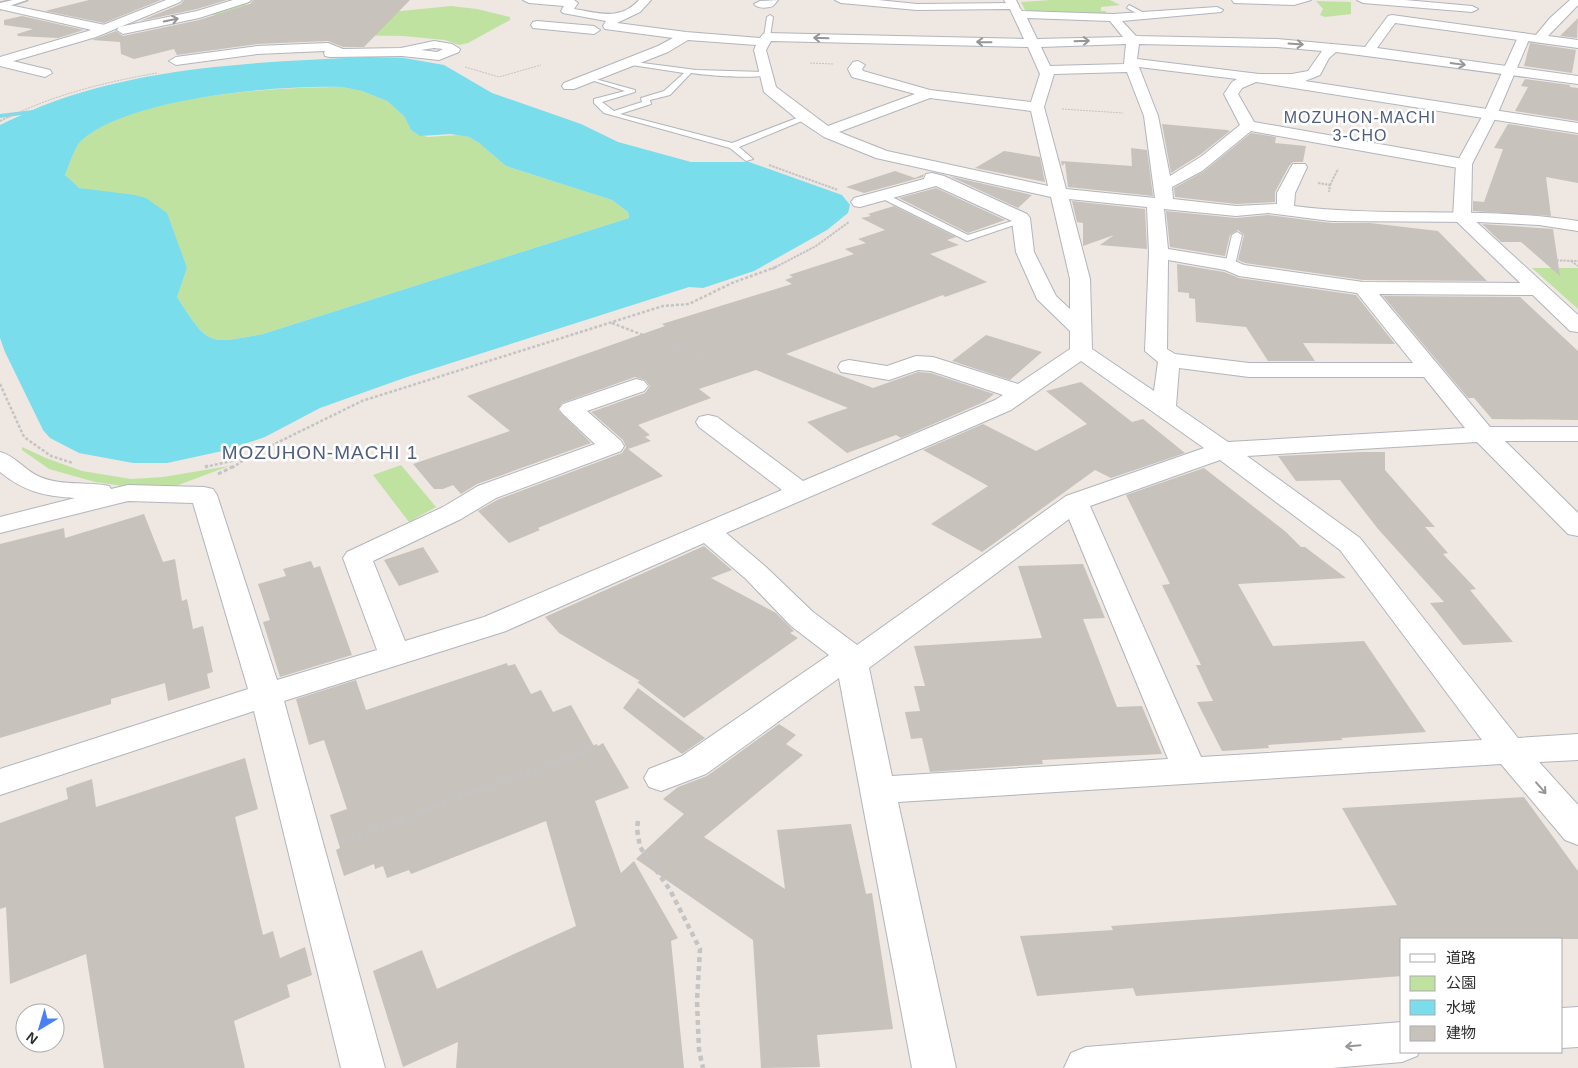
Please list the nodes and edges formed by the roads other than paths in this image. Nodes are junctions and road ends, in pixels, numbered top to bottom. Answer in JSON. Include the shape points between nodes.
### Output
{"nodes":[{"id":1,"x":23,"y":0,"type":"edge"},
{"id":2,"x":176,"y":0,"type":"edge"},
{"id":3,"x":245,"y":0,"type":"edge"},
{"id":4,"x":529,"y":0,"type":"edge"},
{"id":5,"x":645,"y":0,"type":"edge"},
{"id":6,"x":772,"y":0,"type":"edge"},
{"id":7,"x":841,"y":0,"type":"edge"},
{"id":8,"x":1234,"y":0,"type":"edge"},
{"id":9,"x":1308,"y":0,"type":"edge"},
{"id":10,"x":1364,"y":0,"type":"edge"},
{"id":11,"x":1577,"y":0,"type":"edge"},
{"id":12,"x":760,"y":4,"type":"dead end"},
{"id":13,"x":1476,"y":4,"type":"edge"},
{"id":14,"x":0,"y":6,"type":"edge"},
{"id":15,"x":1014,"y":7,"type":"edge"},
{"id":16,"x":1129,"y":7,"type":"dead end"},
{"id":17,"x":1217,"y":10,"type":"dead end"},
{"id":18,"x":31,"y":12,"type":"junction"},
{"id":19,"x":1144,"y":15,"type":"junction"},
{"id":20,"x":770,"y":17,"type":"dead end"},
{"id":21,"x":1113,"y":18,"type":"junction"},
{"id":22,"x":0,"y":20,"type":"edge"},
{"id":23,"x":611,"y":22,"type":"junction"},
{"id":24,"x":537,"y":25,"type":"dead end"},
{"id":25,"x":566,"y":28,"type":"junction"},
{"id":26,"x":113,"y":29,"type":"junction"},
{"id":27,"x":1294,"y":31,"type":"dead end"},
{"id":28,"x":1483,"y":32,"type":"junction"},
{"id":29,"x":145,"y":36,"type":"dead end"},
{"id":30,"x":686,"y":36,"type":"junction"},
{"id":31,"x":1524,"y":37,"type":"junction"},
{"id":32,"x":1539,"y":39,"type":"junction"},
{"id":33,"x":545,"y":40,"type":"dead end"},
{"id":34,"x":1133,"y":40,"type":"junction"},
{"id":35,"x":1221,"y":42,"type":"junction"},
{"id":36,"x":1033,"y":43,"type":"junction"},
{"id":37,"x":1272,"y":43,"type":"junction"},
{"id":38,"x":1578,"y":44,"type":"edge"},
{"id":39,"x":1335,"y":47,"type":"junction"},
{"id":40,"x":761,"y":48,"type":"junction"},
{"id":41,"x":663,"y":49,"type":"junction"},
{"id":42,"x":1369,"y":51,"type":"junction"},
{"id":43,"x":402,"y":52,"type":"dead end"},
{"id":44,"x":681,"y":52,"type":"dead end"},
{"id":45,"x":1282,"y":56,"type":"dead end"},
{"id":46,"x":0,"y":62,"type":"edge"},
{"id":47,"x":628,"y":64,"type":"junction"},
{"id":48,"x":858,"y":65,"type":"dead end"},
{"id":49,"x":1131,"y":65,"type":"junction"},
{"id":50,"x":190,"y":68,"type":"road end"},
{"id":51,"x":1045,"y":70,"type":"junction"},
{"id":52,"x":1509,"y":71,"type":"junction"},
{"id":53,"x":688,"y":72,"type":"junction"},
{"id":54,"x":45,"y":73,"type":"dead end"},
{"id":55,"x":765,"y":74,"type":"junction"},
{"id":56,"x":590,"y":78,"type":"junction"},
{"id":57,"x":1260,"y":78,"type":"junction"},
{"id":58,"x":1375,"y":80,"type":"dead end"},
{"id":59,"x":1578,"y":80,"type":"edge"},
{"id":60,"x":569,"y":86,"type":"dead end"},
{"id":61,"x":929,"y":94,"type":"junction"},
{"id":62,"x":1363,"y":94,"type":"junction"},
{"id":63,"x":1037,"y":107,"type":"junction"},
{"id":64,"x":613,"y":114,"type":"junction"},
{"id":65,"x":1490,"y":115,"type":"junction"},
{"id":66,"x":805,"y":118,"type":"junction"},
{"id":67,"x":1248,"y":126,"type":"junction"},
{"id":68,"x":1578,"y":128,"type":"edge"},
{"id":69,"x":826,"y":132,"type":"junction"},
{"id":70,"x":733,"y":146,"type":"junction"},
{"id":71,"x":882,"y":155,"type":"junction"},
{"id":72,"x":749,"y":159,"type":"road end"},
{"id":73,"x":1464,"y":164,"type":"junction"},
{"id":74,"x":1299,"y":167,"type":"dead end"},
{"id":75,"x":938,"y":180,"type":"junction"},
{"id":76,"x":1163,"y":184,"type":"junction"},
{"id":77,"x":1057,"y":192,"type":"junction"},
{"id":78,"x":884,"y":196,"type":"junction"},
{"id":79,"x":860,"y":202,"type":"road end"},
{"id":80,"x":1159,"y":203,"type":"junction"},
{"id":81,"x":1285,"y":210,"type":"junction"},
{"id":82,"x":1462,"y":218,"type":"junction"},
{"id":83,"x":1022,"y":221,"type":"junction"},
{"id":84,"x":1578,"y":226,"type":"edge"},
{"id":85,"x":1237,"y":235,"type":"dead end"},
{"id":86,"x":1159,"y":254,"type":"junction"},
{"id":87,"x":1230,"y":265,"type":"junction"},
{"id":88,"x":1363,"y":288,"type":"junction"},
{"id":89,"x":1538,"y":289,"type":"junction"},
{"id":90,"x":1578,"y":326,"type":"edge"},
{"id":91,"x":1081,"y":340,"type":"junction"},
{"id":92,"x":1169,"y":360,"type":"junction"},
{"id":93,"x":849,"y":366,"type":"dead end"},
{"id":94,"x":1430,"y":370,"type":"junction"},
{"id":95,"x":636,"y":386,"type":"dead end"},
{"id":96,"x":1021,"y":393,"type":"junction"},
{"id":97,"x":1164,"y":409,"type":"junction"},
{"id":98,"x":708,"y":422,"type":"dead end"},
{"id":99,"x":1483,"y":434,"type":"junction"},
{"id":100,"x":1578,"y":434,"type":"edge"},
{"id":101,"x":1223,"y":450,"type":"junction"},
{"id":102,"x":0,"y":460,"type":"edge"},
{"id":103,"x":800,"y":491,"type":"junction"},
{"id":104,"x":128,"y":493,"type":"junction"},
{"id":105,"x":1075,"y":502,"type":"junction"},
{"id":106,"x":0,"y":525,"type":"edge"},
{"id":107,"x":1578,"y":528,"type":"edge"},
{"id":108,"x":707,"y":531,"type":"junction"},
{"id":109,"x":394,"y":656,"type":"junction"},
{"id":110,"x":851,"y":660,"type":"junction"},
{"id":111,"x":266,"y":695,"type":"junction"},
{"id":112,"x":1578,"y":747,"type":"edge"},
{"id":113,"x":1509,"y":751,"type":"junction"},
{"id":114,"x":1190,"y":771,"type":"junction"},
{"id":115,"x":661,"y":778,"type":"dead end"},
{"id":116,"x":0,"y":782,"type":"edge"},
{"id":117,"x":879,"y":790,"type":"junction"},
{"id":118,"x":1578,"y":830,"type":"edge"},
{"id":119,"x":1578,"y":1027,"type":"edge"},
{"id":120,"x":1563,"y":1028,"type":"edge"},
{"id":121,"x":1400,"y":1042,"type":"edge"},
{"id":122,"x":363,"y":1068,"type":"edge"},
{"id":123,"x":934,"y":1068,"type":"edge"},
{"id":124,"x":1086,"y":1068,"type":"edge"}],
"edges":[{"from":1,"to":14,"type":"street"},
{"from":2,"to":26,"type":"street"},
{"from":26,"to":3,"type":"street","one_way":true,"via":[[200,14]]},
{"from":4,"to":23,"type":"street","via":[[572,3],[567,11]]},
{"from":5,"to":23,"type":"street","via":[[636,10]]},
{"from":6,"to":12,"type":"street","via":[[769,4]]},
{"from":7,"to":15,"type":"street","via":[[917,6]]},
{"from":8,"to":9,"type":"lane","via":[[1294,3]]},
{"from":10,"to":13,"type":"street"},
{"from":11,"to":32,"type":"street","via":[[1554,20]]},
{"from":13,"to":28,"type":"street","via":[[1472,14]]},
{"from":14,"to":18,"type":"street"},
{"from":15,"to":21,"type":"street"},
{"from":15,"to":36,"type":"street"},
{"from":16,"to":19,"type":"lane"},
{"from":17,"to":19,"type":"street"},
{"from":18,"to":22,"type":"street"},
{"from":18,"to":26,"type":"street"},
{"from":19,"to":21,"type":"street"},
{"from":20,"to":40,"type":"lane"},
{"from":21,"to":34,"type":"street"},
{"from":23,"to":25,"type":"street","via":[[602,31]]},
{"from":23,"to":30,"type":"street"},
{"from":24,"to":25,"type":"street"},
{"from":25,"to":33,"type":"street"},
{"from":26,"to":29,"type":"street"},
{"from":26,"to":46,"type":"street"},
{"from":27,"to":37,"type":"street","via":[[1275,36]]},
{"from":28,"to":31,"type":"street"},
{"from":28,"to":42,"type":"street","via":[[1392,20]]},
{"from":30,"to":40,"type":"street"},
{"from":30,"to":41,"type":"street"},
{"from":31,"to":32,"type":"street"},
{"from":31,"to":52,"type":"street"},
{"from":32,"to":38,"type":"street"},
{"from":34,"to":35,"type":"street"},
{"from":36,"to":34,"type":"street","one_way":true},
{"from":34,"to":49,"type":"street"},
{"from":35,"to":37,"type":"street"},
{"from":35,"to":45,"type":"street"},
{"from":36,"to":40,"type":"street","one_way":true},
{"from":36,"to":51,"type":"street"},
{"from":37,"to":39,"type":"street","one_way":true},
{"from":39,"to":42,"type":"street"},
{"from":39,"to":57,"type":"street","via":[[1315,63],[1318,70],[1313,74]]},
{"from":40,"to":55,"type":"street"},
{"from":41,"to":44,"type":"street"},
{"from":41,"to":47,"type":"street"},
{"from":42,"to":52,"type":"street","one_way":true},
{"from":43,"to":50,"type":"street","via":[[336,53],[328,48],[171,57]]},
{"from":46,"to":54,"type":"street"},
{"from":47,"to":53,"type":"lane"},
{"from":47,"to":56,"type":"street"},
{"from":48,"to":61,"type":"street","via":[[857,74]]},
{"from":49,"to":51,"type":"street"},
{"from":49,"to":57,"type":"street"},
{"from":49,"to":76,"type":"street","via":[[1151,116]]},
{"from":51,"to":63,"type":"street","via":[[1047,74]]},
{"from":52,"to":59,"type":"street"},
{"from":52,"to":65,"type":"street"},
{"from":53,"to":55,"type":"lane"},
{"from":53,"to":64,"type":"lane","via":[[667,93]]},
{"from":55,"to":66,"type":"street","via":[[769,89]]},
{"from":56,"to":60,"type":"street"},
{"from":56,"to":64,"type":"lane","via":[[632,90],[597,101]]},
{"from":57,"to":62,"type":"street"},
{"from":57,"to":67,"type":"street","via":[[1241,81],[1231,94]]},
{"from":58,"to":62,"type":"street"},
{"from":61,"to":63,"type":"street"},
{"from":61,"to":69,"type":"street"},
{"from":62,"to":65,"type":"street"},
{"from":63,"to":77,"type":"street"},
{"from":64,"to":70,"type":"lane"},
{"from":65,"to":68,"type":"street"},
{"from":65,"to":73,"type":"street"},
{"from":66,"to":69,"type":"street"},
{"from":66,"to":70,"type":"lane"},
{"from":67,"to":73,"type":"street"},
{"from":67,"to":76,"type":"street","via":[[1213,155],[1173,182]]},
{"from":69,"to":71,"type":"street"},
{"from":70,"to":72,"type":"lane"},
{"from":71,"to":75,"type":"street"},
{"from":71,"to":77,"type":"street"},
{"from":73,"to":82,"type":"street"},
{"from":74,"to":81,"type":"street","via":[[1286,193]]},
{"from":75,"to":78,"type":"street"},
{"from":75,"to":83,"type":"street"},
{"from":76,"to":80,"type":"street"},
{"from":77,"to":80,"type":"street"},
{"from":77,"to":91,"type":"street","via":[[1080,279]]},
{"from":78,"to":79,"type":"street"},
{"from":78,"to":83,"type":"lane","via":[[967,238]]},
{"from":80,"to":81,"type":"street","via":[[1236,211]]},
{"from":80,"to":86,"type":"street"},
{"from":81,"to":82,"type":"street","via":[[1331,216]]},
{"from":82,"to":84,"type":"street","via":[[1539,220]]},
{"from":82,"to":89,"type":"street"},
{"from":83,"to":91,"type":"street","via":[[1025,252],[1047,299]]},
{"from":85,"to":87,"type":"lane"},
{"from":86,"to":87,"type":"street"},
{"from":86,"to":92,"type":"street","via":[[1156,351]]},
{"from":87,"to":88,"type":"street","via":[[1239,270]]},
{"from":88,"to":89,"type":"street"},
{"from":88,"to":94,"type":"street"},
{"from":89,"to":90,"type":"street"},
{"from":91,"to":96,"type":"street"},
{"from":91,"to":97,"type":"street"},
{"from":92,"to":94,"type":"street","via":[[1249,370]]},
{"from":92,"to":97,"type":"street"},
{"from":93,"to":96,"type":"street","via":[[889,373],[916,363],[933,364]]},
{"from":94,"to":99,"type":"street"},
{"from":95,"to":109,"type":"street","via":[[572,409],[612,446],[487,492],[452,513],[356,558]]},
{"from":96,"to":103,"type":"street","via":[[1004,405]]},
{"from":97,"to":101,"type":"street"},
{"from":98,"to":103,"type":"street"},
{"from":99,"to":100,"type":"street"},
{"from":99,"to":101,"type":"street"},
{"from":99,"to":107,"type":"street"},
{"from":101,"to":105,"type":"street"},
{"from":101,"to":113,"type":"street","via":[[1350,544]]},
{"from":102,"to":104,"type":"street","via":[[26,481],[55,489]]},
{"from":103,"to":108,"type":"street"},
{"from":104,"to":106,"type":"street"},
{"from":104,"to":111,"type":"street","via":[[204,495]]},
{"from":105,"to":110,"type":"street"},
{"from":105,"to":114,"type":"street"},
{"from":108,"to":109,"type":"street","via":[[495,624]]},
{"from":108,"to":110,"type":"street"},
{"from":109,"to":111,"type":"street"},
{"from":110,"to":115,"type":"street","via":[[694,765]]},
{"from":110,"to":117,"type":"street"},
{"from":111,"to":116,"type":"street"},
{"from":111,"to":122,"type":"street"},
{"from":112,"to":113,"type":"street"},
{"from":113,"to":114,"type":"street"},
{"from":113,"to":118,"type":"street","one_way":true},
{"from":114,"to":117,"type":"street"},
{"from":117,"to":123,"type":"street"},
{"from":119,"to":120,"type":"street"},
{"from":121,"to":124,"type":"street","one_way":true}]}
